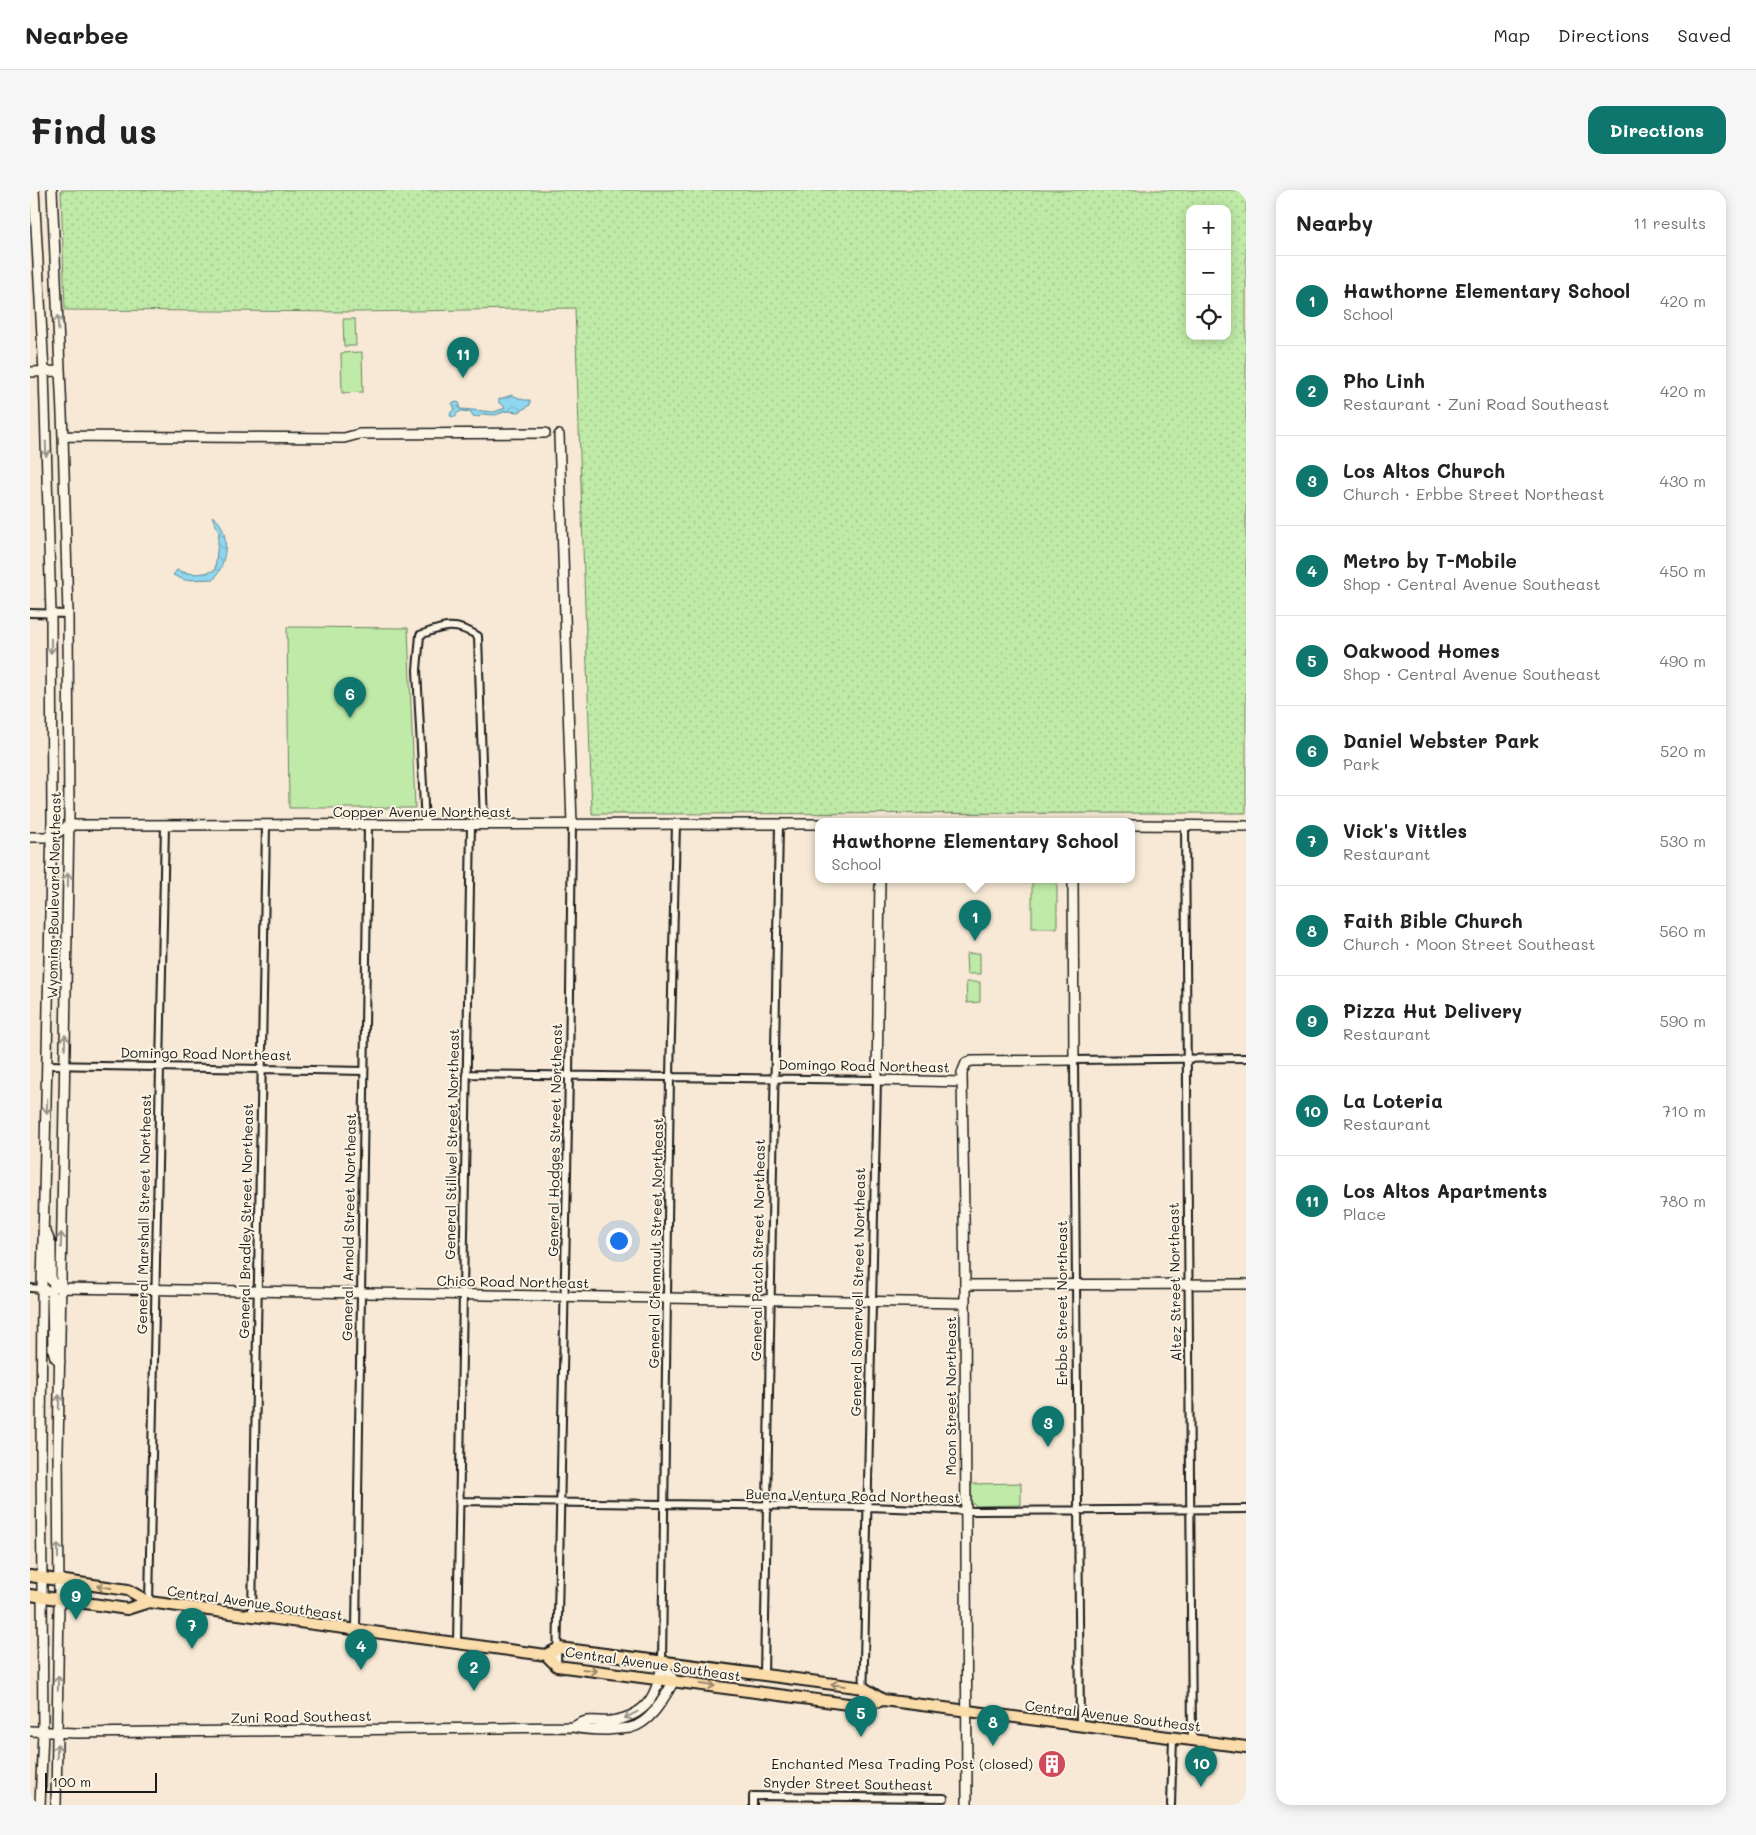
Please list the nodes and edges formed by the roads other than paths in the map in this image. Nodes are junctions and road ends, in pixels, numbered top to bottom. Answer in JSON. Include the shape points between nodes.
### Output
{"nodes":[{"id":1,"x":34,"y":190,"type":"edge"},
{"id":2,"x":52,"y":190,"type":"edge"},
{"id":3,"x":60,"y":371,"type":"junction"},
{"id":4,"x":30,"y":372,"type":"edge"},
{"id":5,"x":44,"y":372,"type":"junction"},
{"id":6,"x":545,"y":433,"type":"dead end"},
{"id":7,"x":559,"y":435,"type":"dead end"},
{"id":8,"x":63,"y":436,"type":"junction"},
{"id":9,"x":30,"y":613,"type":"edge"},
{"id":10,"x":51,"y":614,"type":"junction"},
{"id":11,"x":68,"y":614,"type":"junction"},
{"id":12,"x":676,"y":824,"type":"junction"},
{"id":13,"x":779,"y":824,"type":"junction"},
{"id":14,"x":815,"y":824,"type":"edge"},
{"id":15,"x":1135,"y":824,"type":"edge"},
{"id":16,"x":69,"y":825,"type":"junction"},
{"id":17,"x":165,"y":825,"type":"junction"},
{"id":18,"x":368,"y":825,"type":"junction"},
{"id":19,"x":425,"y":825,"type":"junction"},
{"id":20,"x":470,"y":825,"type":"junction"},
{"id":21,"x":484,"y":825,"type":"junction"},
{"id":22,"x":572,"y":825,"type":"junction"},
{"id":23,"x":1185,"y":825,"type":"junction"},
{"id":24,"x":266,"y":826,"type":"junction"},
{"id":25,"x":1246,"y":826,"type":"edge"},
{"id":26,"x":30,"y":837,"type":"edge"},
{"id":27,"x":51,"y":838,"type":"junction"},
{"id":28,"x":880,"y":883,"type":"edge"},
{"id":29,"x":1072,"y":883,"type":"edge"},
{"id":30,"x":1246,"y":1058,"type":"edge"},
{"id":31,"x":1186,"y":1059,"type":"junction"},
{"id":32,"x":1074,"y":1060,"type":"junction"},
{"id":33,"x":48,"y":1065,"type":"junction"},
{"id":34,"x":64,"y":1066,"type":"junction"},
{"id":35,"x":159,"y":1067,"type":"junction"},
{"id":36,"x":261,"y":1069,"type":"junction"},
{"id":37,"x":364,"y":1071,"type":"junction"},
{"id":38,"x":466,"y":1074,"type":"junction"},
{"id":39,"x":569,"y":1075,"type":"junction"},
{"id":40,"x":670,"y":1076,"type":"junction"},
{"id":41,"x":774,"y":1078,"type":"junction"},
{"id":42,"x":877,"y":1080,"type":"junction"},
{"id":43,"x":962,"y":1082,"type":"junction"},
{"id":44,"x":44,"y":1227,"type":"junction"},
{"id":45,"x":1076,"y":1284,"type":"junction"},
{"id":46,"x":1188,"y":1284,"type":"junction"},
{"id":47,"x":1246,"y":1284,"type":"edge"},
{"id":48,"x":966,"y":1285,"type":"junction"},
{"id":49,"x":30,"y":1288,"type":"edge"},
{"id":50,"x":60,"y":1288,"type":"junction"},
{"id":51,"x":42,"y":1289,"type":"junction"},
{"id":52,"x":156,"y":1289,"type":"junction"},
{"id":53,"x":258,"y":1291,"type":"junction"},
{"id":54,"x":361,"y":1294,"type":"junction"},
{"id":55,"x":462,"y":1295,"type":"junction"},
{"id":56,"x":565,"y":1297,"type":"junction"},
{"id":57,"x":667,"y":1299,"type":"junction"},
{"id":58,"x":770,"y":1300,"type":"junction"},
{"id":59,"x":871,"y":1302,"type":"junction"},
{"id":60,"x":965,"y":1303,"type":"junction"},
{"id":61,"x":60,"y":1362,"type":"junction"},
{"id":62,"x":459,"y":1501,"type":"junction"},
{"id":63,"x":561,"y":1502,"type":"junction"},
{"id":64,"x":664,"y":1504,"type":"junction"},
{"id":65,"x":767,"y":1506,"type":"junction"},
{"id":66,"x":868,"y":1507,"type":"junction"},
{"id":67,"x":1246,"y":1509,"type":"edge"},
{"id":68,"x":966,"y":1510,"type":"junction"},
{"id":69,"x":1078,"y":1510,"type":"junction"},
{"id":70,"x":1190,"y":1510,"type":"junction"},
{"id":71,"x":30,"y":1576,"type":"edge"},
{"id":72,"x":42,"y":1578,"type":"junction"},
{"id":73,"x":59,"y":1581,"type":"junction"},
{"id":74,"x":30,"y":1595,"type":"edge"},
{"id":75,"x":42,"y":1597,"type":"junction"},
{"id":76,"x":59,"y":1600,"type":"junction"},
{"id":77,"x":149,"y":1602,"type":"junction"},
{"id":78,"x":252,"y":1616,"type":"junction"},
{"id":79,"x":356,"y":1630,"type":"junction"},
{"id":80,"x":457,"y":1644,"type":"junction"},
{"id":81,"x":558,"y":1648,"type":"junction"},
{"id":82,"x":546,"y":1655,"type":"junction"},
{"id":83,"x":662,"y":1662,"type":"junction"},
{"id":84,"x":557,"y":1666,"type":"junction"},
{"id":85,"x":764,"y":1676,"type":"junction"},
{"id":86,"x":660,"y":1678,"type":"junction"},
{"id":87,"x":674,"y":1681,"type":"junction"},
{"id":88,"x":864,"y":1688,"type":"junction"},
{"id":89,"x":883,"y":1700,"type":"junction"},
{"id":90,"x":863,"y":1706,"type":"junction"},
{"id":91,"x":968,"y":1710,"type":"junction"},
{"id":92,"x":1080,"y":1726,"type":"junction"},
{"id":93,"x":572,"y":1727,"type":"junction"},
{"id":94,"x":30,"y":1731,"type":"edge"},
{"id":95,"x":43,"y":1731,"type":"junction"},
{"id":96,"x":58,"y":1732,"type":"junction"},
{"id":97,"x":1173,"y":1737,"type":"junction"},
{"id":98,"x":1192,"y":1740,"type":"junction"},
{"id":99,"x":1246,"y":1747,"type":"edge"},
{"id":100,"x":944,"y":1798,"type":"dead end"},
{"id":101,"x":913,"y":1802,"type":"edge"},
{"id":102,"x":40,"y":1805,"type":"edge"},
{"id":103,"x":56,"y":1805,"type":"edge"},
{"id":104,"x":753,"y":1805,"type":"edge"},
{"id":105,"x":967,"y":1805,"type":"edge"},
{"id":106,"x":1171,"y":1805,"type":"edge"}],
"edges":[{"from":1,"to":5,"type":"street","name":"Wyoming Boulevard Northeast"},
{"from":3,"to":2,"type":"street","name":"Wyoming Boulevard Northeast","one_way":true},
{"from":3,"to":5,"type":"street"},
{"from":3,"to":8,"type":"street","name":"Wyoming Boulevard Northeast"},
{"from":4,"to":5,"type":"street"},
{"from":5,"to":10,"type":"street","name":"Wyoming Boulevard Northeast","one_way":true},
{"from":6,"to":8,"type":"street","via":[[359,434],[344,438]]},
{"from":7,"to":22,"type":"street"},
{"from":8,"to":11,"type":"street","name":"Wyoming Boulevard Northeast"},
{"from":9,"to":10,"type":"street"},
{"from":10,"to":11,"type":"street"},
{"from":10,"to":27,"type":"street","name":"Wyoming Boulevard Northeast","one_way":true},
{"from":11,"to":16,"type":"street","name":"Wyoming Boulevard Northeast"},
{"from":12,"to":13,"type":"street","name":"Copper Avenue Northeast"},
{"from":12,"to":22,"type":"street","name":"Copper Avenue Northeast"},
{"from":12,"to":40,"type":"street","name":"General Chennault Street Northeast"},
{"from":13,"to":14,"type":"street","name":"Copper Avenue Northeast"},
{"from":13,"to":41,"type":"street","name":"General Patch Street Northeast"},
{"from":15,"to":23,"type":"street"},
{"from":16,"to":17,"type":"street","name":"Copper Avenue Northeast"},
{"from":16,"to":27,"type":"street"},
{"from":34,"to":16,"type":"street","name":"Wyoming Boulevard Northeast","one_way":true},
{"from":17,"to":24,"type":"street","name":"Copper Avenue Northeast"},
{"from":17,"to":35,"type":"street","name":"General Marshall Street Northeast"},
{"from":18,"to":19,"type":"street","name":"Copper Avenue Northeast"},
{"from":18,"to":24,"type":"street","name":"Copper Avenue Northeast"},
{"from":18,"to":37,"type":"street","name":"General Arnold Street Northeast"},
{"from":19,"to":20,"type":"street","name":"Copper Avenue Northeast"},
{"from":19,"to":21,"type":"street","via":[[418,662],[420,635],[442,627],[464,628],[478,636]]},
{"from":20,"to":21,"type":"street","name":"Copper Avenue Northeast"},
{"from":20,"to":38,"type":"street","name":"General Stillwel Street Northeast"},
{"from":21,"to":22,"type":"street","name":"Copper Avenue Northeast"},
{"from":22,"to":39,"type":"street","name":"General Hodges Street Northeast"},
{"from":23,"to":25,"type":"street"},
{"from":23,"to":31,"type":"street","name":"Altez Street Northeast"},
{"from":24,"to":36,"type":"street","name":"General Bradley Street Northeast"},
{"from":26,"to":27,"type":"street"},
{"from":27,"to":33,"type":"street","name":"Wyoming Boulevard Northeast"},
{"from":28,"to":42,"type":"street","name":"General Somervell Street Northeast"},
{"from":29,"to":32,"type":"street","name":"Erbbe Street Northeast"},
{"from":30,"to":31,"type":"street","name":"Domingo Road Northeast"},
{"from":31,"to":32,"type":"street","name":"Domingo Road Northeast"},
{"from":31,"to":46,"type":"street","name":"Altez Street Northeast"},
{"from":32,"to":43,"type":"street","name":"Domingo Road Northeast","via":[[972,1061],[964,1066]]},
{"from":32,"to":45,"type":"street","name":"Erbbe Street Northeast"},
{"from":33,"to":34,"type":"street","name":"Domingo Road Northeast"},
{"from":33,"to":44,"type":"street","name":"Wyoming Boulevard Northeast","one_way":true},
{"from":34,"to":35,"type":"street","name":"Domingo Road Northeast"},
{"from":50,"to":34,"type":"street","name":"Wyoming Boulevard Northeast","one_way":true},
{"from":35,"to":36,"type":"street","name":"Domingo Road Northeast"},
{"from":35,"to":52,"type":"street","name":"General Marshall Street Northeast"},
{"from":36,"to":37,"type":"street","name":"Domingo Road Northeast"},
{"from":36,"to":53,"type":"street","name":"General Bradley Street Northeast"},
{"from":37,"to":54,"type":"street","name":"General Arnold Street Northeast"},
{"from":38,"to":39,"type":"street","name":"Domingo Road Northeast"},
{"from":38,"to":55,"type":"street","name":"General Stillwel Street Northeast"},
{"from":39,"to":40,"type":"street","name":"Domingo Road Northeast"},
{"from":39,"to":56,"type":"street","name":"General Hodges Street Northeast"},
{"from":40,"to":41,"type":"street","name":"Domingo Road Northeast"},
{"from":40,"to":57,"type":"street","name":"General Chennault Street Northeast"},
{"from":41,"to":42,"type":"street","name":"Domingo Road Northeast"},
{"from":41,"to":58,"type":"street","name":"General Patch Street Northeast"},
{"from":42,"to":43,"type":"street","name":"Domingo Road Northeast"},
{"from":42,"to":59,"type":"street","name":"General Somervell Street Northeast"},
{"from":43,"to":48,"type":"street","name":"Moon Street Northeast"},
{"from":44,"to":50,"type":"street","via":[[51,1244],[51,1280]]},
{"from":44,"to":51,"type":"street","name":"Wyoming Boulevard Northeast"},
{"from":45,"to":46,"type":"street"},
{"from":45,"to":48,"type":"street"},
{"from":45,"to":69,"type":"street","name":"Erbbe Street Northeast"},
{"from":46,"to":47,"type":"street"},
{"from":46,"to":70,"type":"street","name":"Altez Street Northeast"},
{"from":48,"to":60,"type":"street","name":"Moon Street Northeast"},
{"from":49,"to":51,"type":"street"},
{"from":50,"to":52,"type":"street","name":"Chico Road Northeast"},
{"from":50,"to":61,"type":"street","name":"Wyoming Boulevard Northeast"},
{"from":51,"to":61,"type":"street","via":[[52,1294],[53,1350]]},
{"from":51,"to":72,"type":"street","name":"Wyoming Boulevard Northeast"},
{"from":52,"to":53,"type":"street","name":"Chico Road Northeast"},
{"from":52,"to":77,"type":"street","name":"General Marshall Street Northeast"},
{"from":53,"to":54,"type":"street","name":"Chico Road Northeast"},
{"from":53,"to":78,"type":"street","name":"General Bradley Street Northeast"},
{"from":54,"to":55,"type":"street","name":"Chico Road Northeast"},
{"from":54,"to":79,"type":"street","name":"General Arnold Street Northeast"},
{"from":55,"to":56,"type":"street","name":"Chico Road Northeast"},
{"from":55,"to":62,"type":"street","name":"General Stillwel Street Northeast"},
{"from":56,"to":57,"type":"street","name":"Chico Road Northeast"},
{"from":56,"to":63,"type":"street","name":"General Hodges Street Northeast"},
{"from":57,"to":58,"type":"street","name":"Chico Road Northeast"},
{"from":57,"to":64,"type":"street","name":"General Chennault Street Northeast"},
{"from":58,"to":59,"type":"street","name":"Chico Road Northeast"},
{"from":58,"to":65,"type":"street","name":"General Patch Street Northeast"},
{"from":59,"to":60,"type":"street","name":"Chico Road Northeast"},
{"from":59,"to":66,"type":"street","name":"General Somervell Street Northeast"},
{"from":60,"to":68,"type":"street","name":"Moon Street Northeast"},
{"from":73,"to":61,"type":"street","name":"Wyoming Boulevard Northeast","one_way":true},
{"from":62,"to":63,"type":"street","name":"Buena Ventura Road Northeast"},
{"from":62,"to":80,"type":"street","name":"General Stillwel Street Northeast"},
{"from":63,"to":64,"type":"street","name":"Buena Ventura Road Northeast"},
{"from":63,"to":81,"type":"street","name":"General Hodges Street Northeast"},
{"from":64,"to":65,"type":"street","name":"Buena Ventura Road Northeast"},
{"from":64,"to":83,"type":"street","name":"General Chennault Street Northeast"},
{"from":65,"to":66,"type":"street","name":"Buena Ventura Road Northeast"},
{"from":65,"to":85,"type":"street","name":"General Patch Street Northeast"},
{"from":66,"to":68,"type":"street","name":"Buena Ventura Road Northeast"},
{"from":66,"to":88,"type":"street","name":"General Somervell Street Northeast"},
{"from":67,"to":70,"type":"street","name":"Buena Ventura Road Northeast"},
{"from":68,"to":69,"type":"street","name":"Buena Ventura Road Northeast"},
{"from":68,"to":91,"type":"street","name":"Moon Street Northeast"},
{"from":69,"to":70,"type":"street","name":"Buena Ventura Road Northeast"},
{"from":69,"to":92,"type":"street","name":"Erbbe Street Northeast"},
{"from":70,"to":98,"type":"street","name":"Altez Street Northeast"},
{"from":71,"to":72,"type":"main road"},
{"from":72,"to":73,"type":"main road"},
{"from":72,"to":75,"type":"street","name":"Wyoming Boulevard Northeast"},
{"from":73,"to":76,"type":"street","name":"Wyoming Boulevard Northeast"},
{"from":77,"to":73,"type":"main road","one_way":true,"via":[[128,1590]]},
{"from":74,"to":75,"type":"main road","name":"Central Avenue Southeast"},
{"from":75,"to":76,"type":"main road","name":"Central Avenue Southeast"},
{"from":75,"to":95,"type":"street","name":"Wyoming Boulevard Northeast"},
{"from":76,"to":77,"type":"main road","name":"Central Avenue Southeast","via":[[127,1609]]},
{"from":96,"to":76,"type":"street","name":"Wyoming Boulevard Northeast","one_way":true},
{"from":77,"to":78,"type":"main road","name":"Central Avenue Southeast"},
{"from":78,"to":79,"type":"main road","name":"Central Avenue Southeast"},
{"from":79,"to":80,"type":"main road","name":"Central Avenue Southeast"},
{"from":80,"to":82,"type":"main road","name":"Central Avenue Southeast"},
{"from":81,"to":82,"type":"main road"},
{"from":81,"to":83,"type":"main road"},
{"from":81,"to":84,"type":"street","name":"General Hodges Street Northeast"},
{"from":82,"to":84,"type":"main road","name":"Central Avenue Southeast"},
{"from":83,"to":85,"type":"main road"},
{"from":83,"to":86,"type":"street","name":"Zuni Road Southeast"},
{"from":83,"to":87,"type":"street"},
{"from":84,"to":86,"type":"main road","name":"Central Avenue Southeast","one_way":true},
{"from":88,"to":85,"type":"main road","one_way":true},
{"from":86,"to":87,"type":"main road","name":"Central Avenue Southeast"},
{"from":86,"to":93,"type":"street","name":"Zuni Road Southeast","one_way":true,"via":[[656,1692],[634,1714],[622,1719],[587,1721]]},
{"from":87,"to":90,"type":"main road","name":"Central Avenue Southeast","one_way":true},
{"from":87,"to":93,"type":"street","name":"Zuni Road Southeast","via":[[655,1710],[632,1727],[586,1730]]},
{"from":88,"to":89,"type":"main road"},
{"from":88,"to":90,"type":"street","name":"General Somervell Street Northeast"},
{"from":89,"to":90,"type":"main road","name":"Central Avenue Southeast"},
{"from":89,"to":91,"type":"main road","name":"Central Avenue Southeast"},
{"from":91,"to":92,"type":"main road","name":"Central Avenue Southeast"},
{"from":91,"to":105,"type":"street","name":"Moon Street Northeast"},
{"from":92,"to":97,"type":"main road","name":"Central Avenue Southeast"},
{"from":93,"to":96,"type":"street","name":"Zuni Road Southeast"},
{"from":94,"to":95,"type":"street","name":"Zuni Road Southeast"},
{"from":95,"to":96,"type":"street","name":"Zuni Road Southeast"},
{"from":95,"to":102,"type":"street","name":"Wyoming Boulevard Northeast"},
{"from":103,"to":96,"type":"street","name":"Wyoming Boulevard Northeast","one_way":true},
{"from":97,"to":98,"type":"main road","name":"Central Avenue Southeast"},
{"from":97,"to":106,"type":"street"},
{"from":98,"to":99,"type":"main road","name":"Central Avenue Southeast"},
{"from":100,"to":101,"type":"street","name":"Snyder Street Southeast"},
{"from":101,"to":104,"type":"street","name":"Snyder Street Southeast","via":[[753,1796]]}]}
